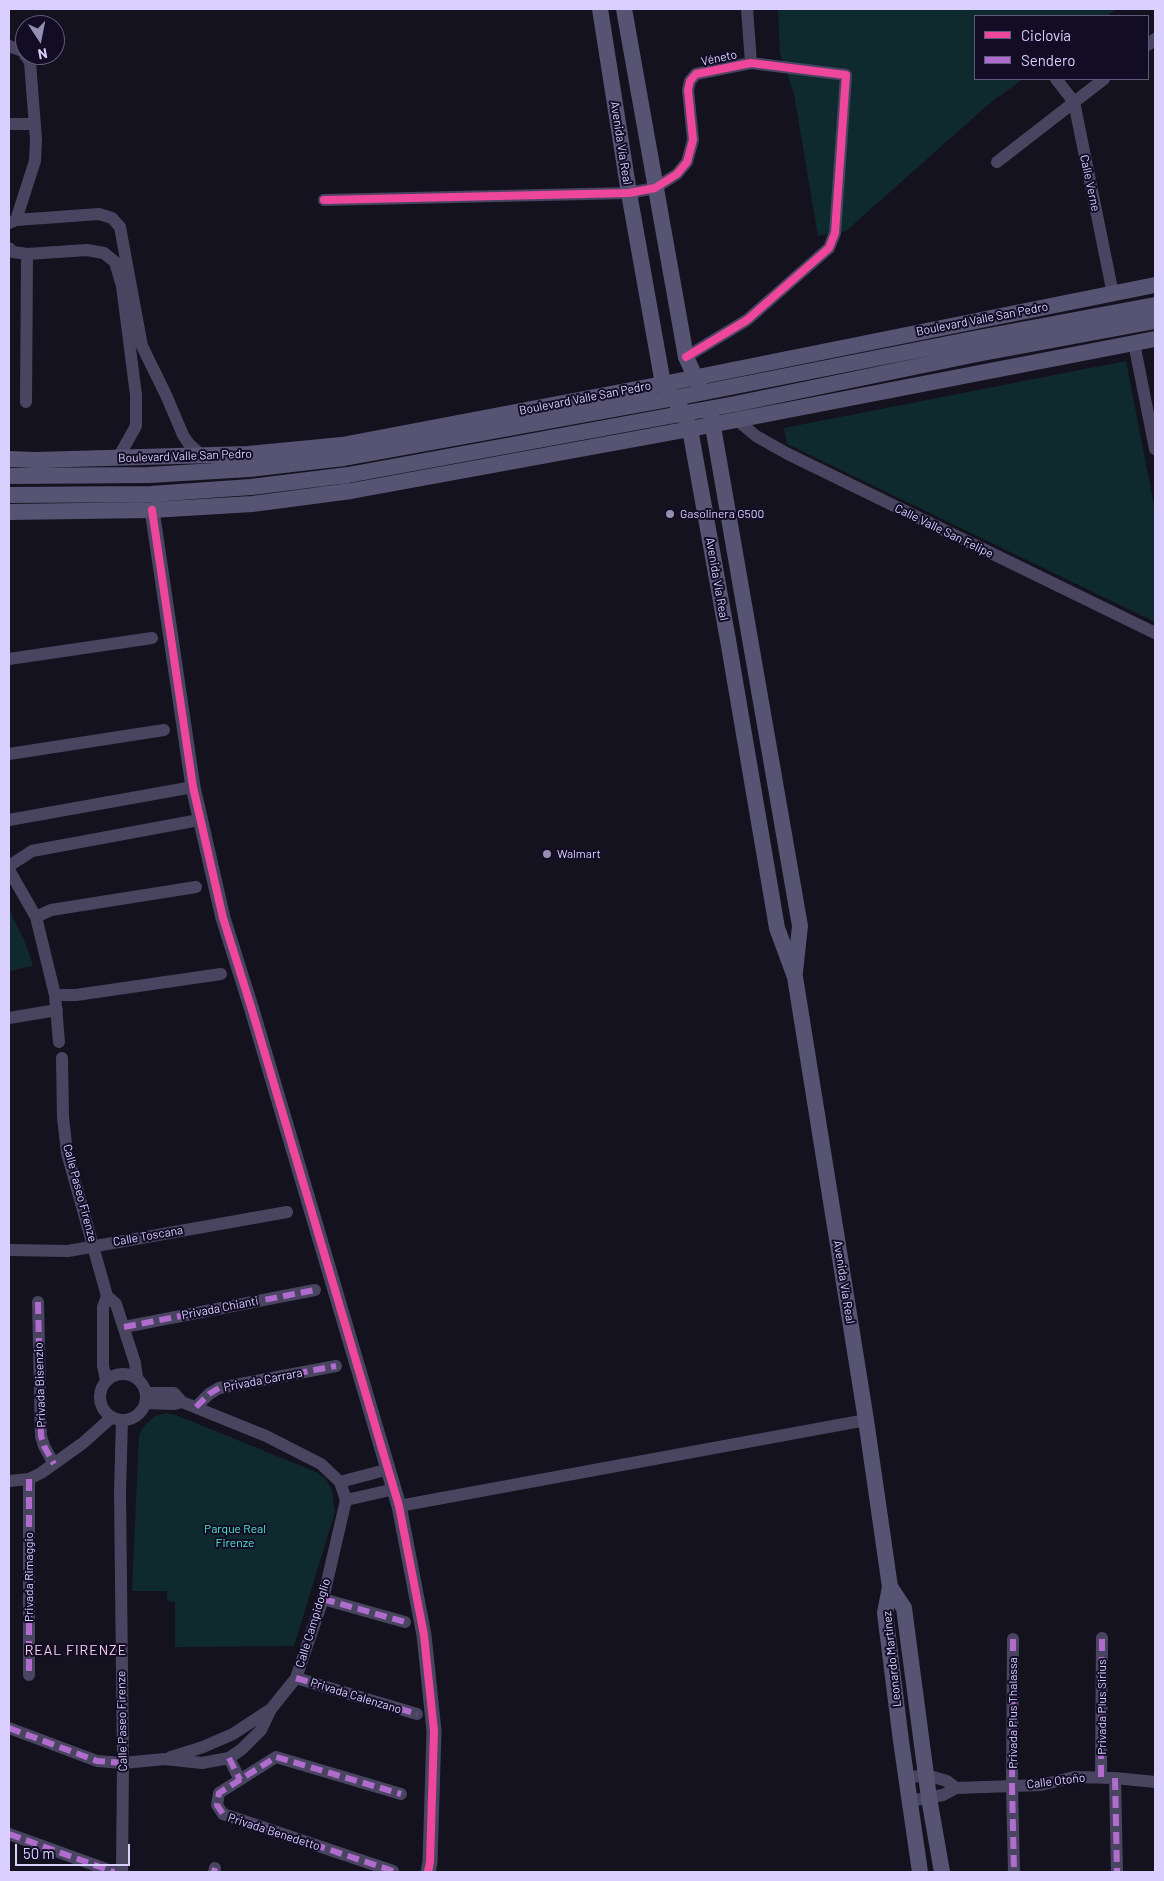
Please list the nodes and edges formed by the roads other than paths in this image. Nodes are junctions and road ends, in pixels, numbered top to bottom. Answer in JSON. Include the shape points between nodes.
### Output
{"nodes":[{"id":1,"x":600,"y":9,"type":"edge"},
{"id":2,"x":624,"y":9,"type":"edge"},
{"id":3,"x":747,"y":9,"type":"edge"},
{"id":4,"x":750,"y":63,"type":"junction"},
{"id":5,"x":30,"y":65,"type":"edge"},
{"id":6,"x":1057,"y":80,"type":"edge"},
{"id":7,"x":1103,"y":80,"type":"edge"},
{"id":8,"x":1074,"y":102,"type":"junction"},
{"id":9,"x":9,"y":124,"type":"edge"},
{"id":10,"x":35,"y":124,"type":"junction"},
{"id":11,"x":997,"y":162,"type":"dead end"},
{"id":12,"x":655,"y":188,"type":"junction"},
{"id":13,"x":629,"y":193,"type":"junction"},
{"id":14,"x":324,"y":200,"type":"dead end"},
{"id":15,"x":12,"y":222,"type":"edge"},
{"id":16,"x":9,"y":248,"type":"edge"},
{"id":17,"x":27,"y":254,"type":"junction"},
{"id":18,"x":1155,"y":285,"type":"edge"},
{"id":19,"x":1113,"y":294,"type":"junction"},
{"id":20,"x":1155,"y":305,"type":"edge"},
{"id":21,"x":970,"y":321,"type":"junction"},
{"id":22,"x":1155,"y":321,"type":"edge"},
{"id":23,"x":1155,"y":339,"type":"edge"},
{"id":24,"x":1134,"y":343,"type":"junction"},
{"id":25,"x":975,"y":346,"type":"junction"},
{"id":26,"x":686,"y":357,"type":"junction"},
{"id":27,"x":981,"y":372,"type":"junction"},
{"id":28,"x":694,"y":376,"type":"junction"},
{"id":29,"x":663,"y":384,"type":"junction"},
{"id":30,"x":703,"y":392,"type":"junction"},
{"id":31,"x":675,"y":398,"type":"junction"},
{"id":32,"x":26,"y":402,"type":"dead end"},
{"id":33,"x":710,"y":408,"type":"junction"},
{"id":34,"x":684,"y":413,"type":"junction"},
{"id":35,"x":738,"y":420,"type":"junction"},
{"id":36,"x":714,"y":425,"type":"junction"},
{"id":37,"x":690,"y":430,"type":"junction"},
{"id":38,"x":1155,"y":449,"type":"edge"},
{"id":39,"x":202,"y":456,"type":"junction"},
{"id":40,"x":118,"y":458,"type":"junction"},
{"id":41,"x":9,"y":459,"type":"edge"},
{"id":42,"x":9,"y":476,"type":"edge"},
{"id":43,"x":9,"y":495,"type":"edge"},
{"id":44,"x":152,"y":510,"type":"junction"},
{"id":45,"x":9,"y":512,"type":"edge"},
{"id":46,"x":1155,"y":633,"type":"edge"},
{"id":47,"x":152,"y":638,"type":"dead end"},
{"id":48,"x":9,"y":659,"type":"edge"},
{"id":49,"x":164,"y":730,"type":"dead end"},
{"id":50,"x":9,"y":754,"type":"edge"},
{"id":51,"x":193,"y":787,"type":"junction"},
{"id":52,"x":9,"y":820,"type":"edge"},
{"id":53,"x":199,"y":820,"type":"junction"},
{"id":54,"x":9,"y":868,"type":"edge"},
{"id":55,"x":196,"y":887,"type":"dead end"},
{"id":56,"x":36,"y":917,"type":"junction"},
{"id":57,"x":221,"y":974,"type":"dead end"},
{"id":58,"x":795,"y":977,"type":"junction"},
{"id":59,"x":55,"y":995,"type":"junction"},
{"id":60,"x":57,"y":1010,"type":"junction"},
{"id":61,"x":9,"y":1018,"type":"edge"},
{"id":62,"x":59,"y":1042,"type":"dead end"},
{"id":63,"x":62,"y":1058,"type":"dead end"},
{"id":64,"x":286,"y":1212,"type":"dead end"},
{"id":65,"x":94,"y":1246,"type":"junction"},
{"id":66,"x":9,"y":1250,"type":"edge"},
{"id":67,"x":315,"y":1290,"type":"dead end"},
{"id":68,"x":107,"y":1296,"type":"junction"},
{"id":69,"x":38,"y":1302,"type":"dead end"},
{"id":70,"x":124,"y":1327,"type":"junction"},
{"id":71,"x":336,"y":1366,"type":"dead end"},
{"id":72,"x":137,"y":1378,"type":"junction"},
{"id":73,"x":106,"y":1380,"type":"junction"},
{"id":74,"x":146,"y":1398,"type":"junction"},
{"id":75,"x":196,"y":1407,"type":"junction"},
{"id":76,"x":117,"y":1419,"type":"junction"},
{"id":77,"x":866,"y":1420,"type":"junction"},
{"id":78,"x":54,"y":1464,"type":"junction"},
{"id":79,"x":389,"y":1469,"type":"junction"},
{"id":80,"x":29,"y":1479,"type":"junction"},
{"id":81,"x":9,"y":1481,"type":"edge"},
{"id":82,"x":340,"y":1482,"type":"junction"},
{"id":83,"x":395,"y":1488,"type":"junction"},
{"id":84,"x":346,"y":1500,"type":"junction"},
{"id":85,"x":399,"y":1506,"type":"junction"},
{"id":86,"x":890,"y":1587,"type":"junction"},
{"id":87,"x":323,"y":1599,"type":"junction"},
{"id":88,"x":405,"y":1622,"type":"dead end"},
{"id":89,"x":1102,"y":1638,"type":"dead end"},
{"id":90,"x":1013,"y":1639,"type":"dead end"},
{"id":91,"x":29,"y":1675,"type":"dead end"},
{"id":92,"x":296,"y":1678,"type":"junction"},
{"id":93,"x":271,"y":1709,"type":"junction"},
{"id":94,"x":417,"y":1714,"type":"dead end"},
{"id":95,"x":9,"y":1728,"type":"edge"},
{"id":96,"x":233,"y":1734,"type":"junction"},
{"id":97,"x":242,"y":1750,"type":"junction"},
{"id":98,"x":229,"y":1758,"type":"junction"},
{"id":99,"x":165,"y":1759,"type":"junction"},
{"id":100,"x":123,"y":1763,"type":"junction"},
{"id":101,"x":926,"y":1775,"type":"junction"},
{"id":102,"x":1101,"y":1777,"type":"junction"},
{"id":103,"x":906,"y":1778,"type":"junction"},
{"id":104,"x":1115,"y":1778,"type":"junction"},
{"id":105,"x":240,"y":1780,"type":"junction"},
{"id":106,"x":1155,"y":1782,"type":"edge"},
{"id":107,"x":1012,"y":1786,"type":"junction"},
{"id":108,"x":956,"y":1788,"type":"junction"},
{"id":109,"x":401,"y":1794,"type":"dead end"},
{"id":110,"x":929,"y":1798,"type":"junction"},
{"id":111,"x":910,"y":1801,"type":"junction"},
{"id":112,"x":9,"y":1834,"type":"edge"},
{"id":113,"x":393,"y":1871,"type":"dead end"},
{"id":114,"x":114,"y":1872,"type":"edge"},
{"id":115,"x":122,"y":1872,"type":"edge"},
{"id":116,"x":428,"y":1872,"type":"edge"},
{"id":117,"x":920,"y":1872,"type":"edge"},
{"id":118,"x":942,"y":1872,"type":"edge"},
{"id":119,"x":1014,"y":1872,"type":"edge"},
{"id":120,"x":1117,"y":1872,"type":"edge"}],
"edges":[{"from":1,"to":13,"type":"main road","name":"Avenida Vía Real"},
{"from":2,"to":12,"type":"main road","name":"Avenida Vía Real"},
{"from":3,"to":4,"type":"street"},
{"from":4,"to":12,"type":"street","name":"Véneto","via":[[696,74],[690,81],[693,140],[688,162],[677,174]]},
{"from":4,"to":26,"type":"street","name":"Véneto","via":[[846,75],[835,233],[829,248],[747,320]]},
{"from":5,"to":10,"type":"street"},
{"from":6,"to":8,"type":"street","name":"Calle Verne"},
{"from":7,"to":8,"type":"street"},
{"from":8,"to":11,"type":"street"},
{"from":8,"to":19,"type":"street","name":"Calle Verne"},
{"from":9,"to":10,"type":"street"},
{"from":10,"to":15,"type":"street","via":[[35,161]]},
{"from":12,"to":13,"type":"street","name":"Véneto"},
{"from":12,"to":26,"type":"main road","name":"Avenida Vía Real"},
{"from":13,"to":14,"type":"street","name":"Véneto"},
{"from":13,"to":29,"type":"main road","name":"Avenida Vía Real"},
{"from":15,"to":39,"type":"street","via":[[99,214],[112,218],[120,228],[142,346],[183,435]]},
{"from":16,"to":17,"type":"street","via":[[13,252]]},
{"from":17,"to":32,"type":"street"},
{"from":17,"to":40,"type":"street","via":[[86,250],[104,254],[115,262],[122,286],[136,395],[136,426]]},
{"from":18,"to":19,"type":"main road","name":"Boulevard Valle San Pedro"},
{"from":19,"to":21,"type":"main road","name":"Boulevard Valle San Pedro"},
{"from":20,"to":25,"type":"main road","name":"Boulevard Valle San Pedro"},
{"from":21,"to":25,"type":"main road"},
{"from":21,"to":28,"type":"main road","name":"Boulevard Valle San Pedro"},
{"from":22,"to":25,"type":"main road","name":"Boulevard Valle San Pedro"},
{"from":23,"to":24,"type":"main road"},
{"from":24,"to":27,"type":"main road"},
{"from":24,"to":38,"type":"street"},
{"from":25,"to":27,"type":"main road"},
{"from":25,"to":30,"type":"main road","name":"Boulevard Valle San Pedro"},
{"from":25,"to":33,"type":"main road","name":"Boulevard Valle San Pedro"},
{"from":26,"to":28,"type":"main road","name":"Avenida Vía Real"},
{"from":27,"to":35,"type":"main road"},
{"from":28,"to":29,"type":"main road","name":"Boulevard Valle San Pedro"},
{"from":28,"to":30,"type":"main road","name":"Avenida Vía Real"},
{"from":29,"to":31,"type":"main road","name":"Avenida Vía Real"},
{"from":29,"to":39,"type":"main road","name":"Boulevard Valle San Pedro","via":[[342,445]]},
{"from":30,"to":31,"type":"main road","name":"Boulevard Valle San Pedro"},
{"from":30,"to":33,"type":"main road","name":"Avenida Vía Real"},
{"from":31,"to":34,"type":"main road","name":"Avenida Vía Real"},
{"from":31,"to":42,"type":"main road","name":"Boulevard Valle San Pedro","via":[[344,458],[149,475]]},
{"from":33,"to":34,"type":"main road","name":"Boulevard Valle San Pedro"},
{"from":33,"to":36,"type":"main road","name":"Avenida Vía Real"},
{"from":34,"to":37,"type":"main road","name":"Avenida Vía Real"},
{"from":34,"to":43,"type":"main road","name":"Boulevard Valle San Pedro","via":[[348,475],[251,487],[151,494]]},
{"from":35,"to":36,"type":"main road"},
{"from":35,"to":46,"type":"street","name":"Calle Valle San Felipe","via":[[756,436],[788,454]]},
{"from":36,"to":37,"type":"main road"},
{"from":36,"to":58,"type":"main road","name":"Avenida Vía Real","via":[[800,926]]},
{"from":37,"to":44,"type":"main road","via":[[351,491],[252,504]]},
{"from":37,"to":58,"type":"main road","name":"Avenida Vía Real","via":[[777,928]]},
{"from":39,"to":40,"type":"main road","name":"Boulevard Valle San Pedro"},
{"from":40,"to":41,"type":"main road","name":"Boulevard Valle San Pedro"},
{"from":44,"to":45,"type":"main road"},
{"from":44,"to":51,"type":"street"},
{"from":47,"to":48,"type":"street"},
{"from":49,"to":50,"type":"street"},
{"from":51,"to":52,"type":"street"},
{"from":51,"to":53,"type":"street"},
{"from":53,"to":54,"type":"street","via":[[32,851]]},
{"from":53,"to":79,"type":"street","via":[[223,918]]},
{"from":54,"to":56,"type":"street"},
{"from":55,"to":56,"type":"street","via":[[51,910]]},
{"from":56,"to":59,"type":"street"},
{"from":57,"to":59,"type":"street","via":[[76,995]]},
{"from":58,"to":77,"type":"main road","name":"Avenida Vía Real"},
{"from":59,"to":60,"type":"street"},
{"from":60,"to":61,"type":"street"},
{"from":60,"to":62,"type":"street"},
{"from":63,"to":65,"type":"street","name":"Calle Paseo Firenze","via":[[67,1153]]},
{"from":64,"to":65,"type":"street","name":"Calle Toscana"},
{"from":65,"to":66,"type":"street","name":"Calle Toscana","via":[[68,1251]]},
{"from":65,"to":68,"type":"street","name":"Calle Paseo Firenze"},
{"from":67,"to":70,"type":"street","name":"Privada Chianti"},
{"from":68,"to":70,"type":"street","name":"Calle Paseo Firenze","via":[[116,1304]]},
{"from":68,"to":73,"type":"street","name":"Calle Paseo Firenze","via":[[103,1307]]},
{"from":69,"to":78,"type":"street","name":"Privada Bisenzio","via":[[42,1436]]},
{"from":70,"to":72,"type":"street","name":"Calle Paseo Firenze"},
{"from":71,"to":75,"type":"street","name":"Privada Carrara","via":[[219,1388]]},
{"from":72,"to":73,"type":"street","via":[[127,1373],[116,1374]]},
{"from":72,"to":74,"type":"street"},
{"from":73,"to":76,"type":"street","via":[[99,1400],[104,1410]]},
{"from":74,"to":75,"type":"street","via":[[174,1393],[182,1402]]},
{"from":74,"to":76,"type":"street","via":[[141,1412],[132,1418]]},
{"from":75,"to":82,"type":"street","via":[[266,1436],[321,1464]]},
{"from":76,"to":78,"type":"street"},
{"from":76,"to":100,"type":"street","name":"Calle Paseo Firenze"},
{"from":77,"to":85,"type":"street"},
{"from":77,"to":86,"type":"main road","name":"Avenida Vía Real"},
{"from":78,"to":80,"type":"street"},
{"from":79,"to":82,"type":"street"},
{"from":79,"to":83,"type":"street"},
{"from":80,"to":81,"type":"street"},
{"from":80,"to":91,"type":"street","name":"Privada Rimaggio"},
{"from":82,"to":84,"type":"street"},
{"from":83,"to":84,"type":"street"},
{"from":83,"to":85,"type":"street"},
{"from":84,"to":87,"type":"street","name":"Calle Campidoglio"},
{"from":85,"to":116,"type":"street","via":[[424,1635],[434,1731]]},
{"from":86,"to":101,"type":"main road","name":"Leonardo Martínez","via":[[904,1608]]},
{"from":86,"to":103,"type":"main road","name":"Leonardo Martínez","via":[[885,1612]]},
{"from":87,"to":88,"type":"street"},
{"from":87,"to":92,"type":"street","name":"Calle Campidoglio"},
{"from":89,"to":102,"type":"street","name":"Privada Plus Sirius"},
{"from":90,"to":107,"type":"street","name":"Privada Plus Thalassa"},
{"from":92,"to":93,"type":"street","name":"Calle Campidoglio"},
{"from":92,"to":94,"type":"street","name":"Privada Calenzano"},
{"from":93,"to":96,"type":"street","name":"Calle Campidoglio"},
{"from":93,"to":97,"type":"street","name":"Calle Campidoglio","via":[[261,1730]]},
{"from":95,"to":100,"type":"street","name":"Calle Campidoglio","via":[[97,1761]]},
{"from":96,"to":97,"type":"street"},
{"from":96,"to":99,"type":"street","name":"Calle Campidoglio"},
{"from":97,"to":98,"type":"street","name":"Calle Campidoglio"},
{"from":98,"to":99,"type":"street","name":"Calle Campidoglio","via":[[202,1763]]},
{"from":98,"to":105,"type":"street"},
{"from":99,"to":100,"type":"street","name":"Calle Campidoglio"},
{"from":100,"to":115,"type":"street","name":"Calle Paseo Firenze"},
{"from":101,"to":103,"type":"street","name":"Calle Otoño"},
{"from":101,"to":108,"type":"street","name":"Calle Otoño","via":[[947,1781]]},
{"from":101,"to":110,"type":"main road","name":"Leonardo Martínez"},
{"from":102,"to":104,"type":"street","name":"Calle Otoño"},
{"from":102,"to":107,"type":"street","name":"Calle Otoño","via":[[1074,1777],[1041,1785]]},
{"from":103,"to":111,"type":"main road","name":"Leonardo Martínez"},
{"from":104,"to":106,"type":"street","name":"Calle Otoño"},
{"from":104,"to":120,"type":"street"},
{"from":105,"to":109,"type":"street","name":"Privada Benedetto","via":[[276,1757]]},
{"from":105,"to":113,"type":"street","name":"Privada Benedetto","via":[[219,1793],[217,1805],[223,1814]]},
{"from":107,"to":108,"type":"street","name":"Calle Otoño"},
{"from":107,"to":119,"type":"street","name":"Privada Plus Thalassa"},
{"from":108,"to":110,"type":"street","name":"Calle Otoño","via":[[943,1796]]},
{"from":110,"to":111,"type":"street","name":"Calle Otoño"},
{"from":110,"to":118,"type":"main road","name":"Leonardo Martínez"},
{"from":111,"to":117,"type":"main road","name":"Leonardo Martínez"},
{"from":112,"to":114,"type":"street"}]}
